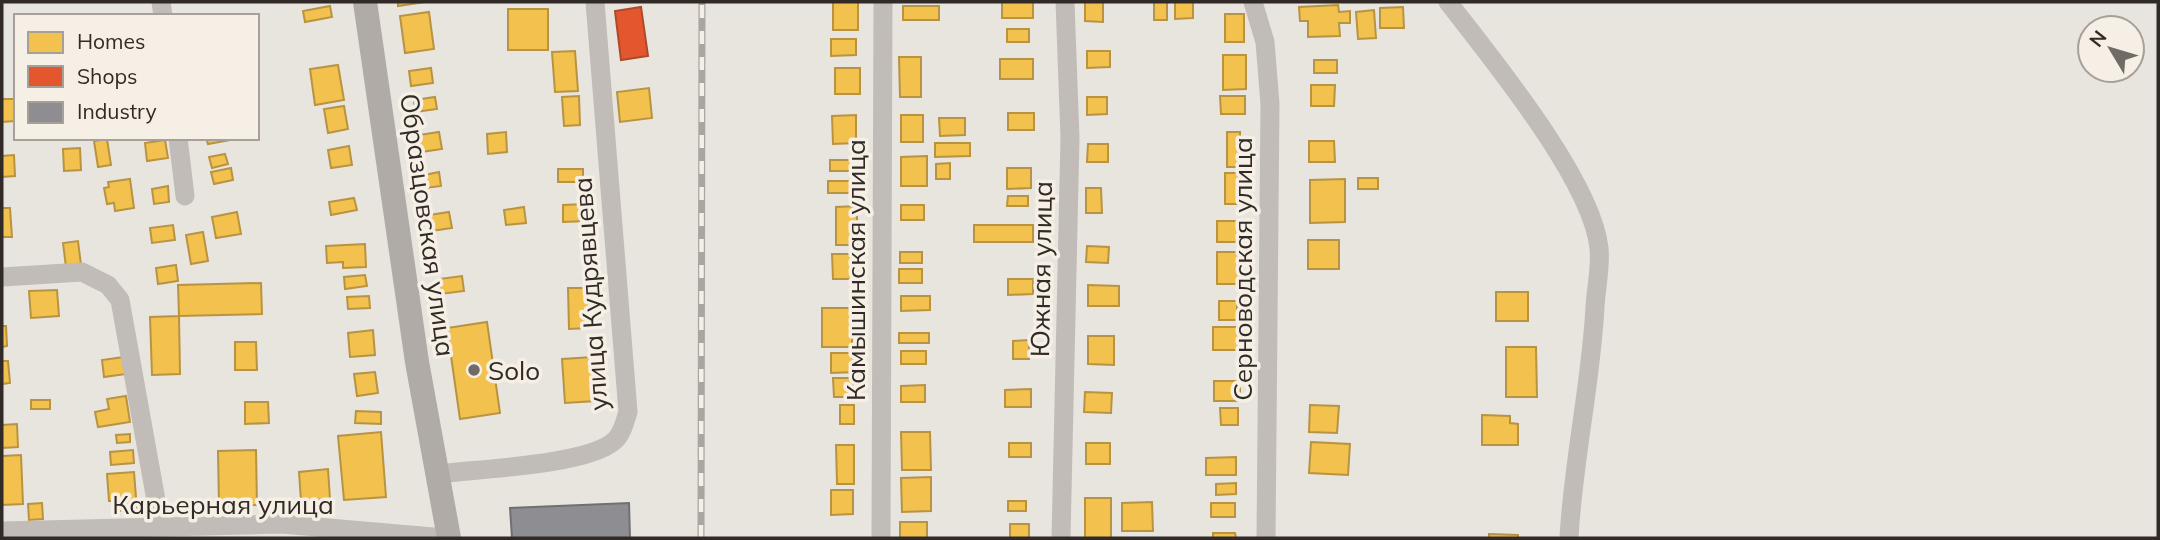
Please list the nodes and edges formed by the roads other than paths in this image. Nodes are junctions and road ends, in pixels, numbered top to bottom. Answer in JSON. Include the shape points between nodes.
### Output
{"nodes":[{"id":1,"x":365,"y":2,"type":"edge"},
{"id":2,"x":595,"y":2,"type":"edge"},
{"id":3,"x":883,"y":2,"type":"edge"},
{"id":4,"x":1065,"y":2,"type":"edge"},
{"id":5,"x":1253,"y":2,"type":"edge"},
{"id":6,"x":1448,"y":2,"type":"edge"},
{"id":7,"x":178,"y":140,"type":"edge"},
{"id":8,"x":185,"y":196,"type":"dead end"},
{"id":9,"x":2,"y":277,"type":"edge"},
{"id":10,"x":438,"y":474,"type":"junction"},
{"id":11,"x":161,"y":528,"type":"junction"},
{"id":12,"x":2,"y":531,"type":"edge"},
{"id":13,"x":447,"y":538,"type":"edge"},
{"id":14,"x":881,"y":538,"type":"edge"},
{"id":15,"x":1061,"y":538,"type":"edge"},
{"id":16,"x":1266,"y":538,"type":"edge"},
{"id":17,"x":1569,"y":538,"type":"edge"}],
"edges":[{"from":1,"to":10,"type":"main road","name":"Образцовская улица","via":[[417,362]]},
{"from":2,"to":10,"type":"street","name":"улица Кудрявцева","via":[[628,412],[617,440],[588,455]]},
{"from":3,"to":14,"type":"street","name":"Камышинская улица"},
{"from":4,"to":15,"type":"street","name":"Южная улица","via":[[1070,138]]},
{"from":5,"to":16,"type":"street","name":"Серноводская улица","via":[[1265,42],[1270,104]]},
{"from":6,"to":17,"type":"street","via":[[1523,100],[1586,208],[1599,248],[1592,351]]},
{"from":7,"to":8,"type":"street"},
{"from":9,"to":11,"type":"street","via":[[82,272],[108,285],[120,300]]},
{"from":10,"to":13,"type":"main road","name":"Образцовская улица"},
{"from":11,"to":12,"type":"street","name":"Карьерная улица"},
{"from":11,"to":13,"type":"street","name":"Карьерная улица","via":[[282,524]]}]}
